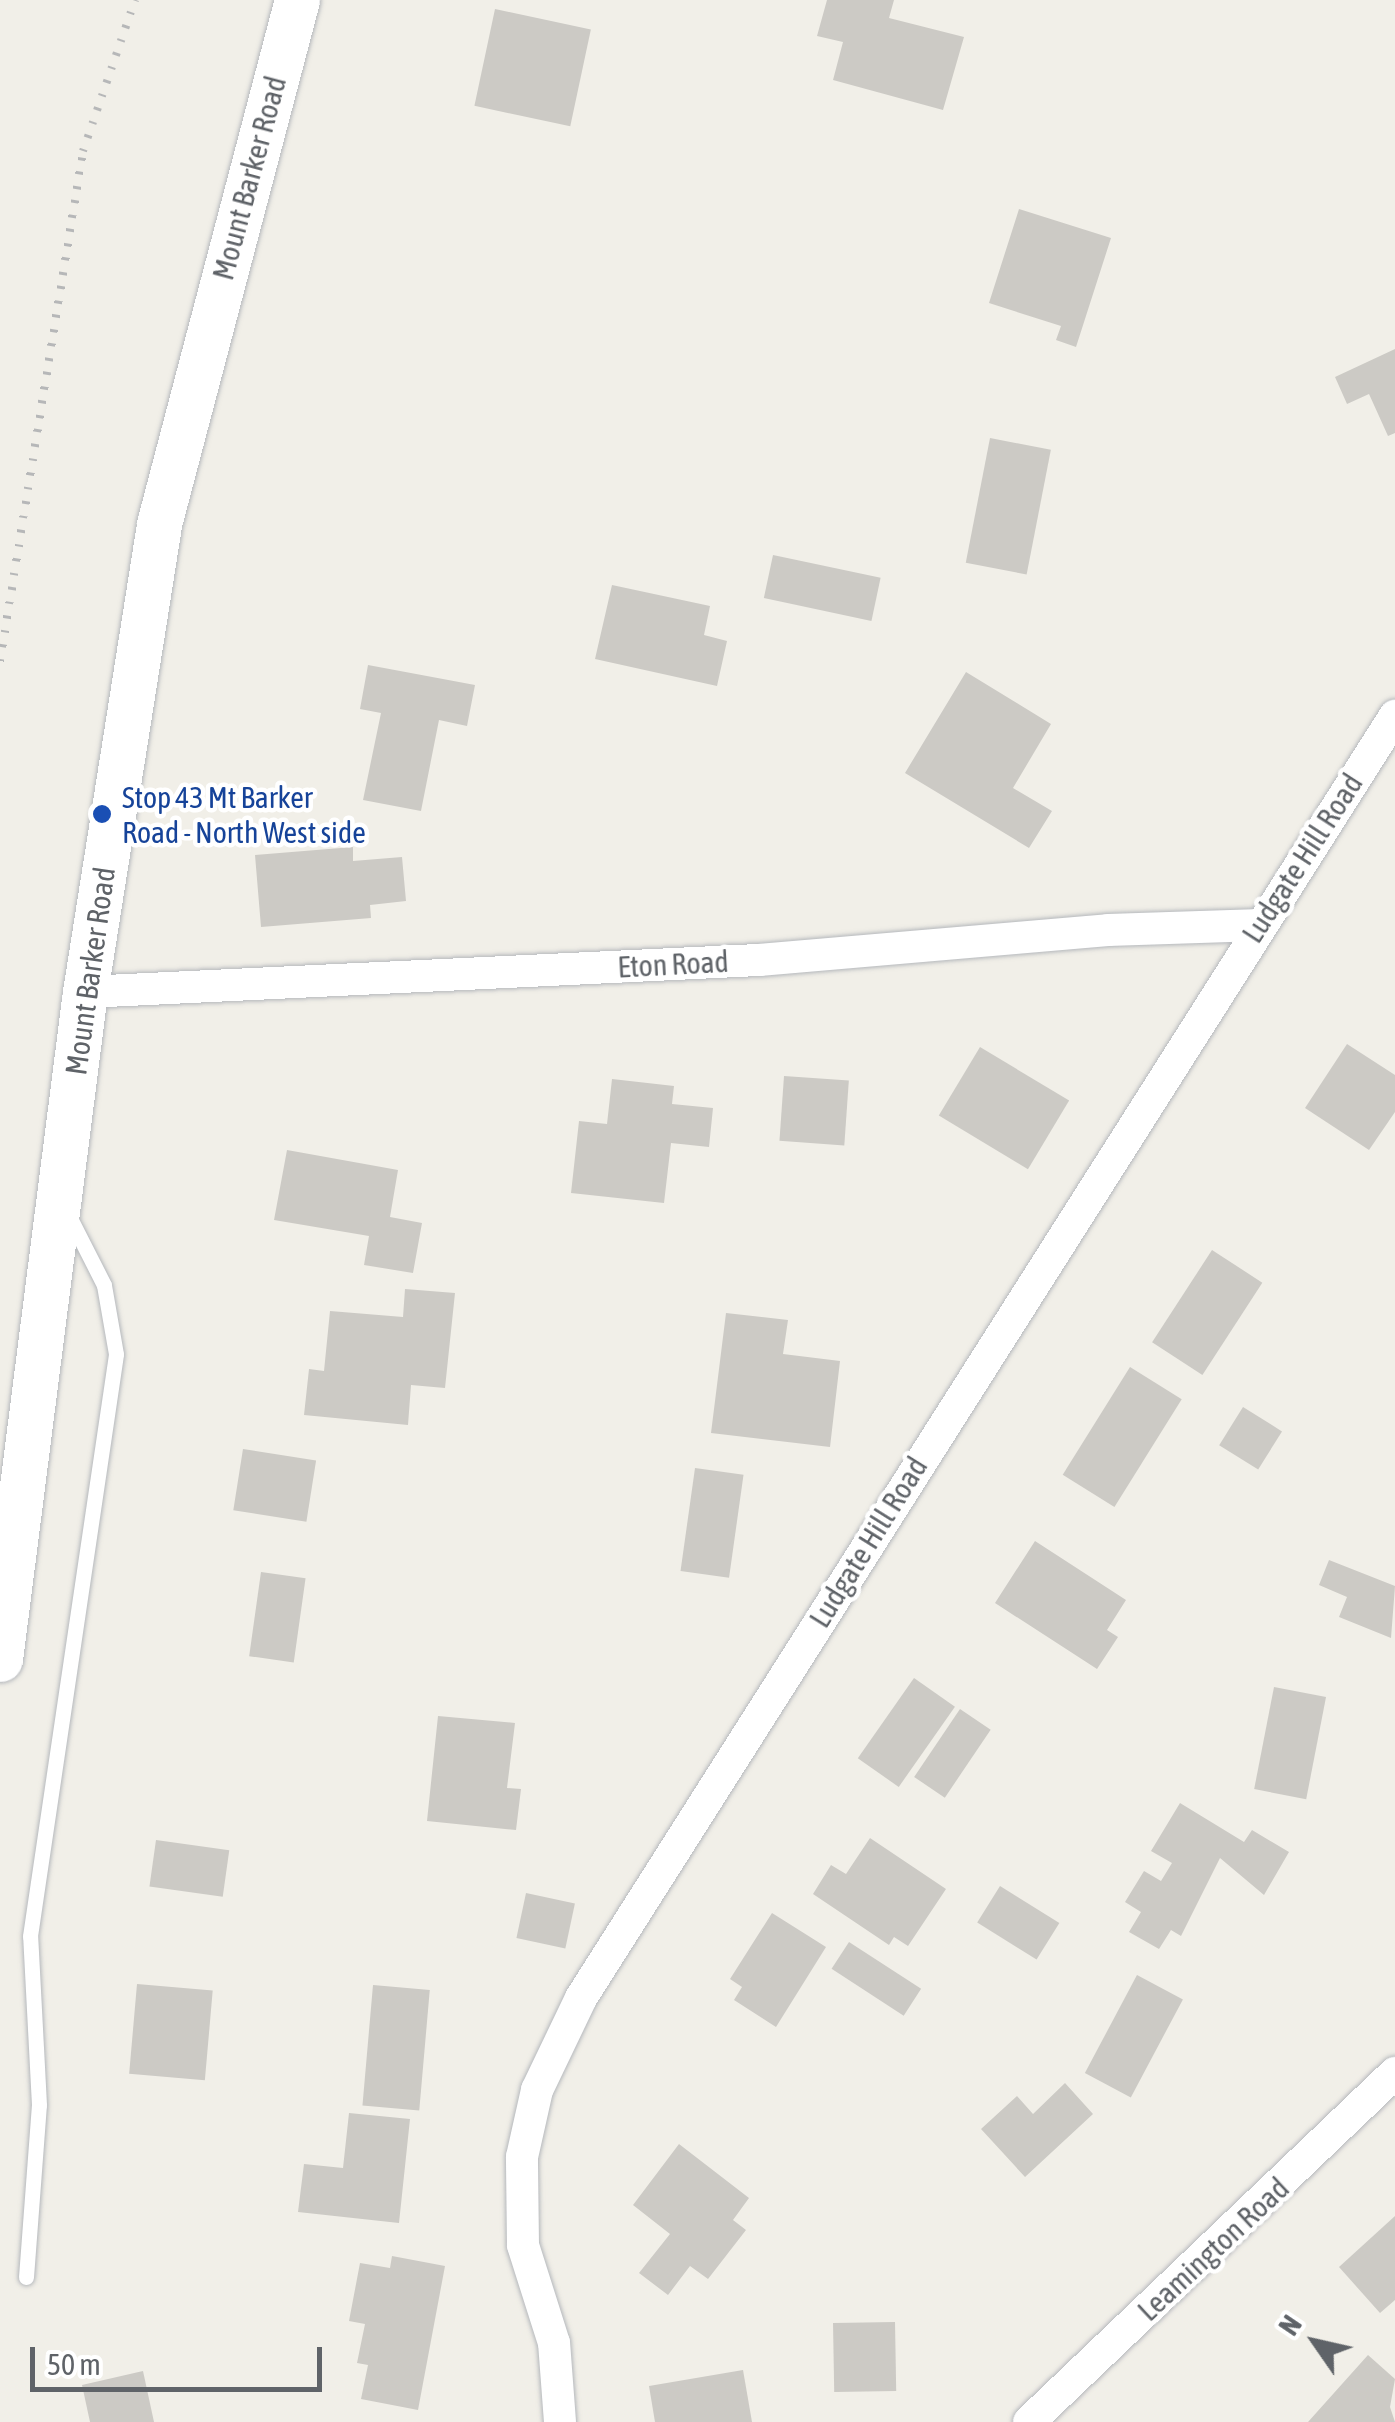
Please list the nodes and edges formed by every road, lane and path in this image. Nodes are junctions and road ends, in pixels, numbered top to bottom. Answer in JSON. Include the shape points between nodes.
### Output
{"nodes":[{"id":1,"x":297,"y":0,"type":"edge"},
{"id":2,"x":1395,"y":716,"type":"edge"},
{"id":3,"x":1259,"y":925,"type":"junction"},
{"id":4,"x":85,"y":992,"type":"junction"},
{"id":5,"x":59,"y":1197,"type":"junction"},
{"id":6,"x":0,"y":1659,"type":"edge"},
{"id":7,"x":1395,"y":2073,"type":"edge"},
{"id":8,"x":26,"y":2277,"type":"dead end"},
{"id":9,"x":560,"y":2422,"type":"edge"},
{"id":10,"x":1029,"y":2422,"type":"edge"}],
"edges":[{"from":1,"to":4,"type":"main road","name":"Mount Barker Road","via":[[160,524]]},
{"from":2,"to":3,"type":"street","name":"Ludgate Hill Road"},
{"from":3,"to":4,"type":"street","name":"Eton Road","via":[[1108,930],[759,960]]},
{"from":3,"to":9,"type":"street","name":"Ludgate Hill Road","via":[[581,1998],[536,2090],[522,2157],[522,2245],[554,2343]]},
{"from":4,"to":5,"type":"main road","name":"Mount Barker Road"},
{"from":5,"to":6,"type":"main road","name":"Mount Barker Road"},
{"from":5,"to":8,"type":"lane","via":[[104,1285],[116,1354],[30,1936],[40,2105]]},
{"from":7,"to":10,"type":"street","name":"Leamington Road"}]}
